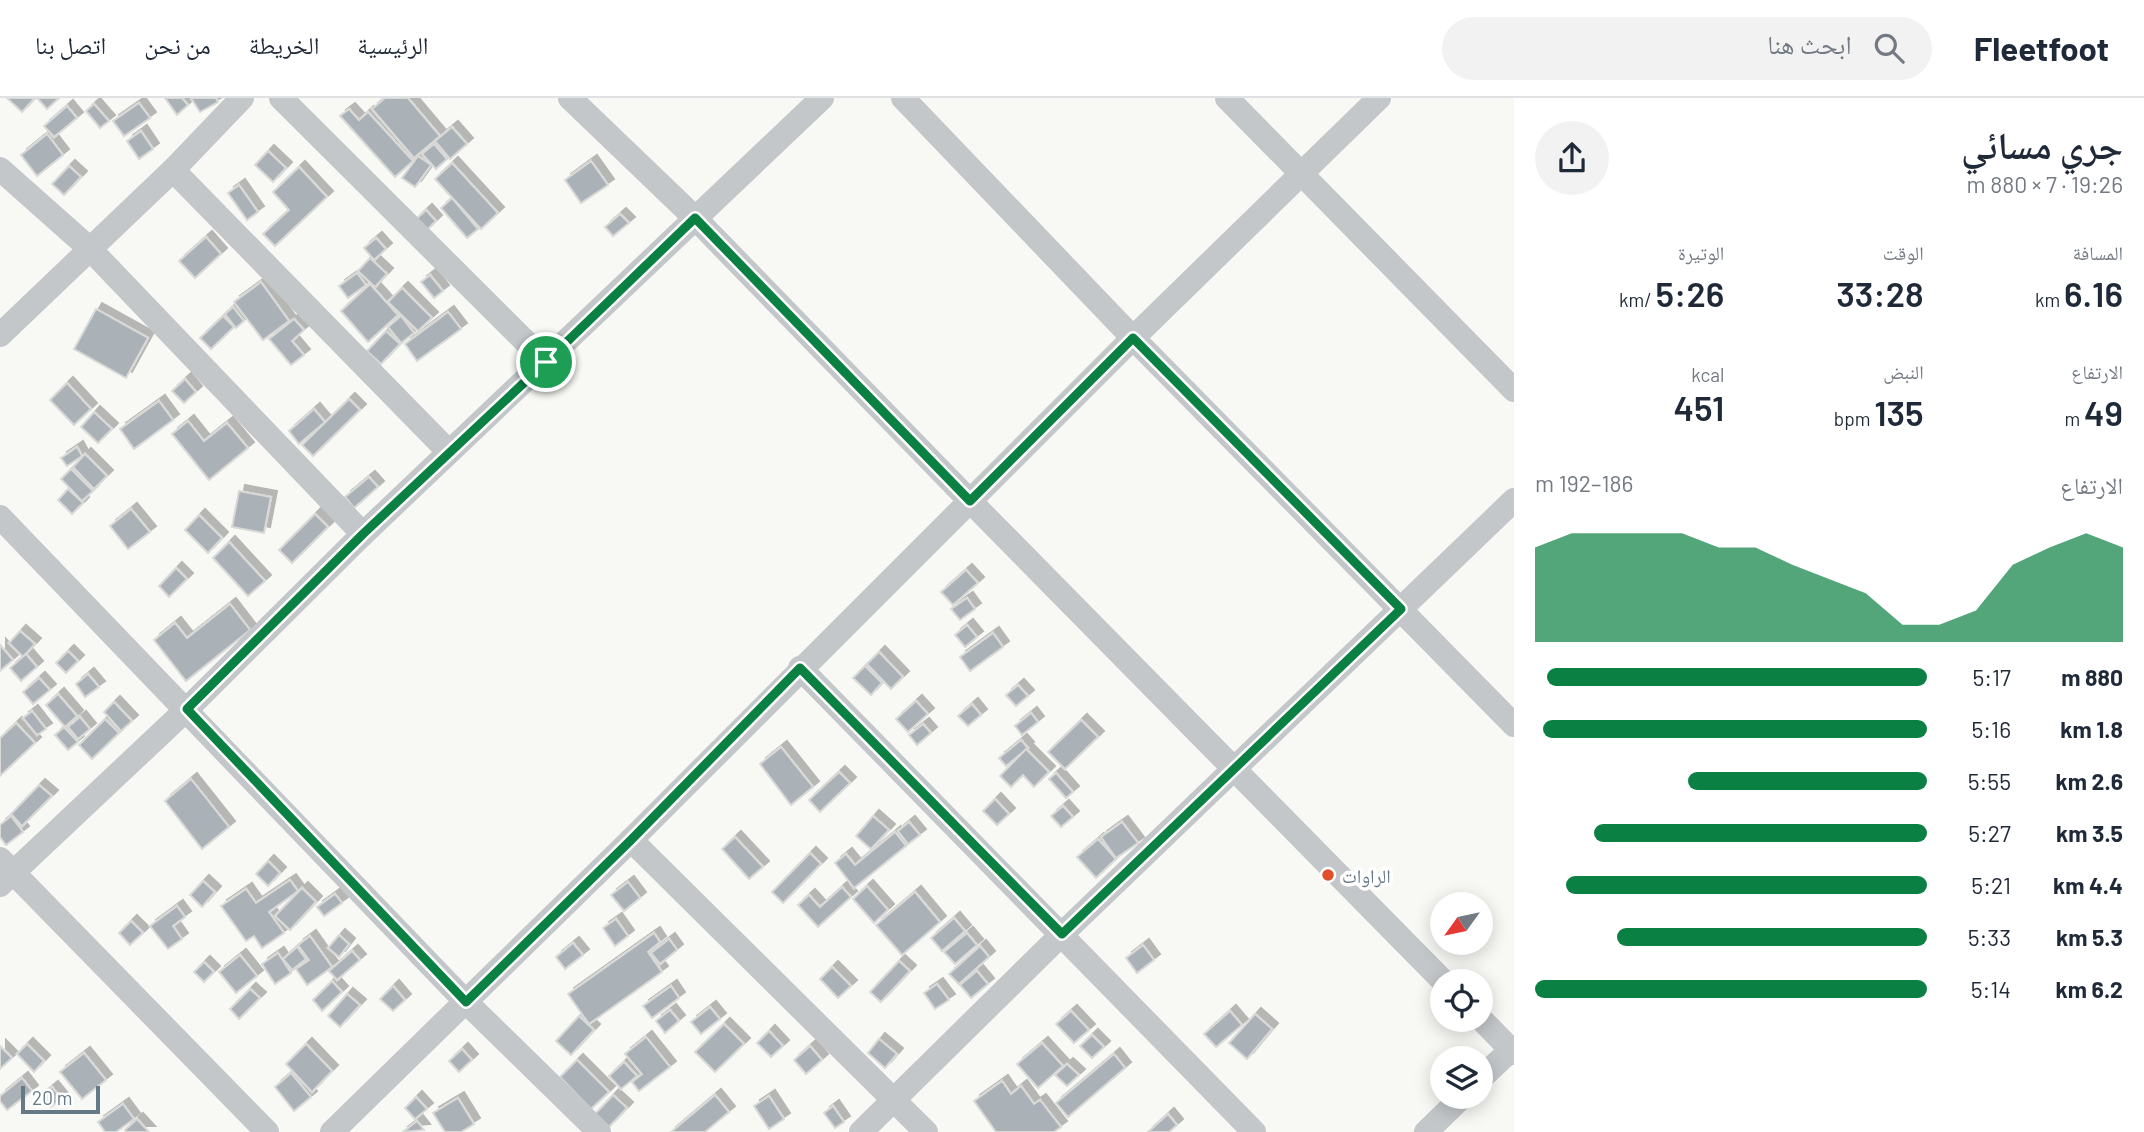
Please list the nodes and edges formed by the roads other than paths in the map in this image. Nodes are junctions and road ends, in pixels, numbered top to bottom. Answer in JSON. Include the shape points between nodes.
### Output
{"nodes":[{"id":1,"x":242,"y":98,"type":"edge"},
{"id":2,"x":281,"y":98,"type":"edge"},
{"id":3,"x":570,"y":98,"type":"edge"},
{"id":4,"x":822,"y":98,"type":"edge"},
{"id":5,"x":903,"y":98,"type":"edge"},
{"id":6,"x":1227,"y":98,"type":"edge"},
{"id":7,"x":1379,"y":98,"type":"edge"},
{"id":8,"x":0,"y":169,"type":"edge"},
{"id":9,"x":173,"y":170,"type":"junction"},
{"id":10,"x":1300,"y":173,"type":"junction"},
{"id":11,"x":695,"y":218,"type":"junction"},
{"id":12,"x":89,"y":248,"type":"junction"},
{"id":13,"x":0,"y":335,"type":"edge"},
{"id":14,"x":1133,"y":338,"type":"junction"},
{"id":15,"x":546,"y":362,"type":"junction"},
{"id":16,"x":1514,"y":390,"type":"edge"},
{"id":17,"x":449,"y":452,"type":"junction"},
{"id":18,"x":1514,"y":500,"type":"edge"},
{"id":19,"x":970,"y":501,"type":"junction"},
{"id":20,"x":0,"y":517,"type":"edge"},
{"id":21,"x":363,"y":534,"type":"junction"},
{"id":22,"x":1401,"y":609,"type":"junction"},
{"id":23,"x":800,"y":668,"type":"junction"},
{"id":24,"x":187,"y":709,"type":"junction"},
{"id":25,"x":1514,"y":725,"type":"edge"},
{"id":26,"x":1234,"y":768,"type":"junction"},
{"id":27,"x":631,"y":840,"type":"junction"},
{"id":28,"x":4,"y":872,"type":"edge"},
{"id":29,"x":1062,"y":934,"type":"junction"},
{"id":30,"x":1431,"y":969,"type":"edge"},
{"id":31,"x":466,"y":1002,"type":"junction"},
{"id":32,"x":1493,"y":1031,"type":"edge"},
{"id":33,"x":1513,"y":1050,"type":"edge"},
{"id":34,"x":1493,"y":1068,"type":"edge"},
{"id":35,"x":895,"y":1100,"type":"junction"},
{"id":36,"x":1450,"y":1109,"type":"edge"},
{"id":37,"x":267,"y":1132,"type":"edge"},
{"id":38,"x":332,"y":1132,"type":"edge"},
{"id":39,"x":599,"y":1132,"type":"edge"},
{"id":40,"x":861,"y":1132,"type":"edge"},
{"id":41,"x":926,"y":1132,"type":"edge"},
{"id":42,"x":1254,"y":1132,"type":"edge"},
{"id":43,"x":1426,"y":1132,"type":"edge"}],
"edges":[{"from":1,"to":9,"type":"street"},
{"from":2,"to":15,"type":"street"},
{"from":3,"to":11,"type":"street"},
{"from":4,"to":11,"type":"street"},
{"from":5,"to":14,"type":"street"},
{"from":6,"to":10,"type":"street"},
{"from":7,"to":10,"type":"street"},
{"from":8,"to":12,"type":"street"},
{"from":9,"to":12,"type":"street"},
{"from":9,"to":17,"type":"street"},
{"from":10,"to":14,"type":"street"},
{"from":10,"to":16,"type":"street"},
{"from":11,"to":15,"type":"street"},
{"from":11,"to":19,"type":"street"},
{"from":12,"to":13,"type":"street"},
{"from":12,"to":21,"type":"street"},
{"from":14,"to":19,"type":"street"},
{"from":14,"to":22,"type":"street"},
{"from":15,"to":17,"type":"street"},
{"from":17,"to":21,"type":"street"},
{"from":18,"to":22,"type":"street"},
{"from":19,"to":23,"type":"street"},
{"from":19,"to":26,"type":"street"},
{"from":20,"to":24,"type":"street"},
{"from":21,"to":24,"type":"street"},
{"from":22,"to":25,"type":"street"},
{"from":22,"to":26,"type":"street"},
{"from":23,"to":27,"type":"street"},
{"from":23,"to":29,"type":"street"},
{"from":24,"to":28,"type":"street"},
{"from":24,"to":31,"type":"street"},
{"from":26,"to":29,"type":"street"},
{"from":26,"to":30,"type":"street"},
{"from":27,"to":31,"type":"street"},
{"from":27,"to":35,"type":"street"},
{"from":28,"to":37,"type":"street"},
{"from":29,"to":35,"type":"street"},
{"from":29,"to":42,"type":"street"},
{"from":31,"to":38,"type":"street"},
{"from":31,"to":39,"type":"street"},
{"from":32,"to":33,"type":"street"},
{"from":33,"to":34,"type":"street"},
{"from":35,"to":40,"type":"street"},
{"from":35,"to":41,"type":"street"},
{"from":36,"to":43,"type":"street"}]}
